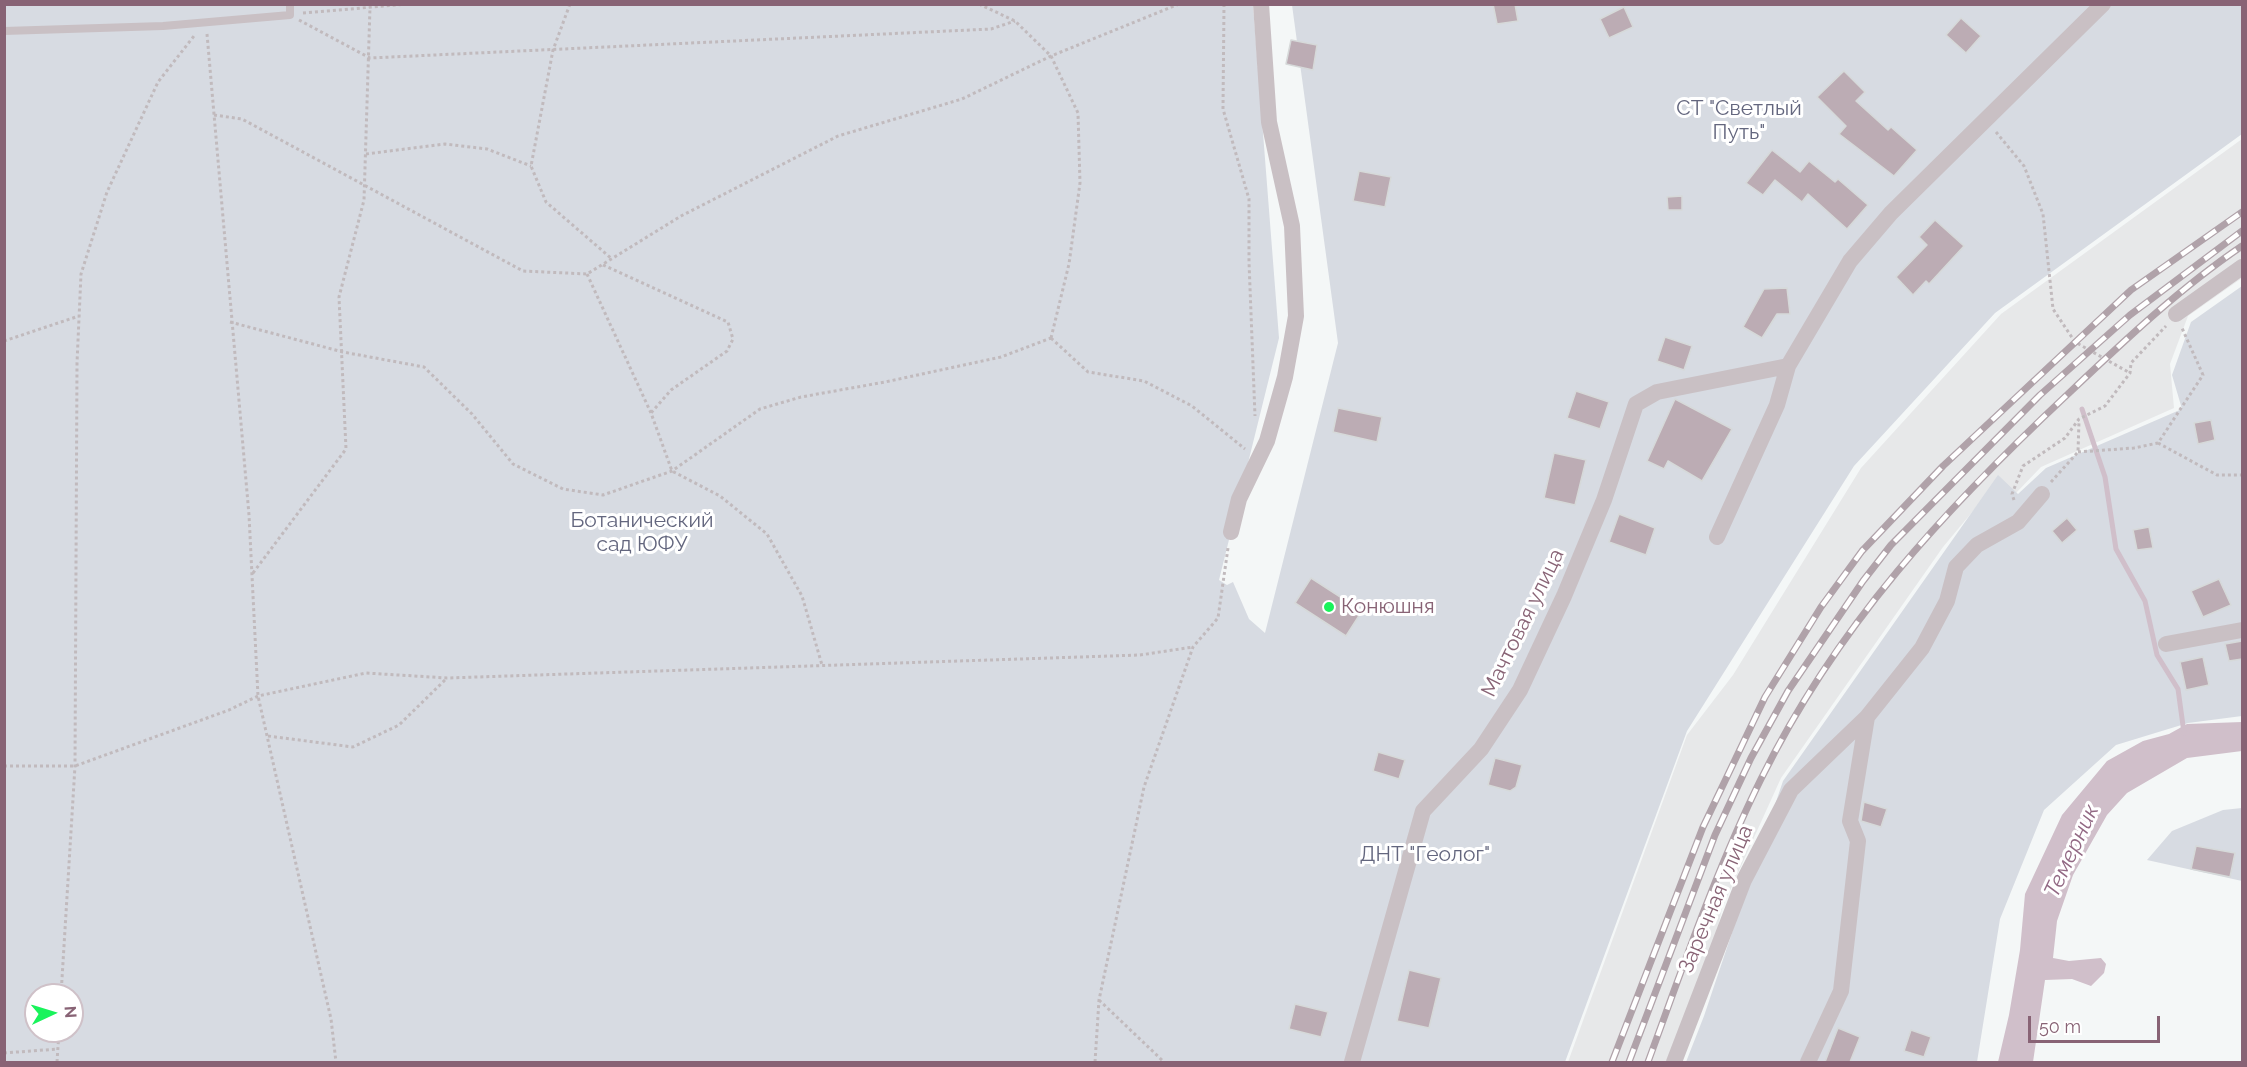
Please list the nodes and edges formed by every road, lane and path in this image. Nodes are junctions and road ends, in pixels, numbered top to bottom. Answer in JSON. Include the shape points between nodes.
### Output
{"nodes":[{"id":1,"x":290,"y":4,"type":"edge"},
{"id":2,"x":408,"y":4,"type":"edge"},
{"id":3,"x":570,"y":4,"type":"edge"},
{"id":4,"x":979,"y":4,"type":"edge"},
{"id":5,"x":1179,"y":4,"type":"edge"},
{"id":6,"x":1224,"y":4,"type":"edge"},
{"id":7,"x":1261,"y":4,"type":"edge"},
{"id":8,"x":2103,"y":4,"type":"edge"},
{"id":9,"x":370,"y":7,"type":"junction"},
{"id":10,"x":290,"y":15,"type":"junction"},
{"id":11,"x":206,"y":21,"type":"junction"},
{"id":12,"x":1016,"y":21,"type":"junction"},
{"id":13,"x":4,"y":31,"type":"edge"},
{"id":14,"x":553,"y":50,"type":"junction"},
{"id":15,"x":1051,"y":56,"type":"junction"},
{"id":16,"x":370,"y":58,"type":"junction"},
{"id":17,"x":214,"y":116,"type":"junction"},
{"id":18,"x":1986,"y":119,"type":"junction"},
{"id":19,"x":366,"y":154,"type":"junction"},
{"id":20,"x":531,"y":166,"type":"junction"},
{"id":21,"x":365,"y":187,"type":"junction"},
{"id":22,"x":612,"y":259,"type":"junction"},
{"id":23,"x":603,"y":265,"type":"junction"},
{"id":24,"x":2242,"y":267,"type":"edge"},
{"id":25,"x":587,"y":274,"type":"junction"},
{"id":26,"x":2176,"y":314,"type":"junction"},
{"id":27,"x":79,"y":316,"type":"junction"},
{"id":28,"x":230,"y":322,"type":"junction"},
{"id":29,"x":1051,"y":338,"type":"junction"},
{"id":30,"x":4,"y":341,"type":"edge"},
{"id":31,"x":343,"y":352,"type":"junction"},
{"id":32,"x":1788,"y":366,"type":"junction"},
{"id":33,"x":2130,"y":374,"type":"junction"},
{"id":34,"x":651,"y":413,"type":"junction"},
{"id":35,"x":1255,"y":417,"type":"dead end"},
{"id":36,"x":2079,"y":419,"type":"junction"},
{"id":37,"x":2158,"y":442,"type":"junction"},
{"id":38,"x":2078,"y":452,"type":"junction"},
{"id":39,"x":1258,"y":460,"type":"junction"},
{"id":40,"x":672,"y":471,"type":"junction"},
{"id":41,"x":2242,"y":474,"type":"edge"},
{"id":42,"x":2042,"y":494,"type":"joint"},
{"id":43,"x":2021,"y":519,"type":"junction"},
{"id":44,"x":1231,"y":532,"type":"joint"},
{"id":45,"x":1717,"y":537,"type":"dead end"},
{"id":46,"x":252,"y":575,"type":"junction"},
{"id":47,"x":2242,"y":630,"type":"edge"},
{"id":48,"x":2166,"y":644,"type":"dead end"},
{"id":49,"x":1193,"y":647,"type":"junction"},
{"id":50,"x":822,"y":665,"type":"junction"},
{"id":51,"x":447,"y":678,"type":"junction"},
{"id":52,"x":258,"y":696,"type":"junction"},
{"id":53,"x":1867,"y":717,"type":"junction"},
{"id":54,"x":268,"y":736,"type":"junction"},
{"id":55,"x":4,"y":766,"type":"edge"},
{"id":56,"x":75,"y":766,"type":"junction"},
{"id":57,"x":62,"y":983,"type":"edge"},
{"id":58,"x":1099,"y":1000,"type":"junction"},
{"id":59,"x":58,"y":1043,"type":"edge"},
{"id":60,"x":58,"y":1049,"type":"junction"},
{"id":61,"x":4,"y":1053,"type":"edge"},
{"id":62,"x":57,"y":1062,"type":"edge"},
{"id":63,"x":336,"y":1062,"type":"edge"},
{"id":64,"x":1095,"y":1062,"type":"edge"},
{"id":65,"x":1164,"y":1062,"type":"edge"},
{"id":66,"x":1352,"y":1062,"type":"edge"},
{"id":67,"x":1674,"y":1062,"type":"edge"},
{"id":68,"x":1809,"y":1062,"type":"edge"}],
"edges":[{"from":1,"to":10,"type":"lane"},
{"from":2,"to":9,"type":"path"},
{"from":3,"to":14,"type":"path"},
{"from":4,"to":12,"type":"path"},
{"from":5,"to":15,"type":"path"},
{"from":6,"to":35,"type":"path","via":[[1223,109],[1249,199]]},
{"from":7,"to":39,"type":"street","via":[[1269,122],[1292,226],[1296,316],[1285,377],[1268,441]]},
{"from":8,"to":18,"type":"street"},
{"from":9,"to":10,"type":"path"},
{"from":9,"to":16,"type":"path"},
{"from":10,"to":11,"type":"lane"},
{"from":10,"to":16,"type":"path"},
{"from":11,"to":13,"type":"lane"},
{"from":11,"to":17,"type":"path"},
{"from":11,"to":27,"type":"path","via":[[158,82],[107,192],[81,274]]},
{"from":12,"to":14,"type":"path","via":[[991,29]]},
{"from":12,"to":15,"type":"path"},
{"from":14,"to":16,"type":"path"},
{"from":14,"to":20,"type":"path"},
{"from":15,"to":22,"type":"path","via":[[962,99],[838,135],[681,216]]},
{"from":15,"to":29,"type":"path","via":[[1078,113],[1080,183],[1070,264]]},
{"from":16,"to":19,"type":"path"},
{"from":17,"to":21,"type":"path","via":[[242,119]]},
{"from":17,"to":28,"type":"path"},
{"from":18,"to":32,"type":"street","via":[[1891,213],[1850,261]]},
{"from":18,"to":33,"type":"path","via":[[2024,166],[2043,214],[2053,309],[2075,342]]},
{"from":19,"to":20,"type":"path","via":[[445,144],[487,149]]},
{"from":19,"to":21,"type":"path"},
{"from":20,"to":22,"type":"path","via":[[546,202]]},
{"from":21,"to":25,"type":"path","via":[[523,271]]},
{"from":21,"to":31,"type":"path","via":[[339,297]]},
{"from":22,"to":23,"type":"path"},
{"from":23,"to":25,"type":"path"},
{"from":23,"to":34,"type":"path","via":[[728,322],[733,339],[727,351],[671,390]]},
{"from":24,"to":26,"type":"street"},
{"from":25,"to":34,"type":"path"},
{"from":26,"to":33,"type":"path","via":[[2131,363]]},
{"from":26,"to":37,"type":"path","via":[[2203,375]]},
{"from":27,"to":30,"type":"path"},
{"from":27,"to":56,"type":"path"},
{"from":28,"to":31,"type":"path"},
{"from":28,"to":46,"type":"path"},
{"from":29,"to":39,"type":"path","via":[[1088,372],[1144,381],[1192,406]]},
{"from":29,"to":40,"type":"path","via":[[1001,357],[801,397],[760,409]]},
{"from":31,"to":40,"type":"path","via":[[424,367],[472,414],[513,464],[563,489],[603,495]]},
{"from":31,"to":46,"type":"path","via":[[346,449]]},
{"from":32,"to":45,"type":"street","via":[[1777,405]]},
{"from":32,"to":66,"type":"street","name":"Мачтовая улица","via":[[1657,392],[1636,404],[1600,510],[1520,690],[1481,749],[1423,811]]},
{"from":33,"to":36,"type":"path","via":[[2105,406]]},
{"from":34,"to":40,"type":"path"},
{"from":36,"to":38,"type":"path"},
{"from":36,"to":43,"type":"path","via":[[2065,438],[2023,466],[2012,494]]},
{"from":37,"to":38,"type":"path"},
{"from":37,"to":41,"type":"path","via":[[2217,475]]},
{"from":38,"to":42,"type":"path"},
{"from":39,"to":44,"type":"street","via":[[1239,499]]},
{"from":40,"to":50,"type":"path","via":[[720,496],[767,534],[802,596]]},
{"from":42,"to":43,"type":"street","name":"Заречная улица"},
{"from":43,"to":53,"type":"street","name":"Заречная улица","via":[[1977,545],[1956,567],[1947,601],[1922,648]]},
{"from":44,"to":49,"type":"path","via":[[1218,618]]},
{"from":46,"to":52,"type":"path"},
{"from":47,"to":48,"type":"street"},
{"from":49,"to":50,"type":"path","via":[[1140,655]]},
{"from":49,"to":58,"type":"path","via":[[1144,787]]},
{"from":50,"to":51,"type":"path"},
{"from":51,"to":52,"type":"path","via":[[366,673]]},
{"from":51,"to":54,"type":"path","via":[[399,725],[353,747]]},
{"from":52,"to":54,"type":"path"},
{"from":52,"to":56,"type":"path"},
{"from":53,"to":67,"type":"street","name":"Заречная улица","via":[[1791,790],[1744,880]]},
{"from":53,"to":68,"type":"street","via":[[1850,821],[1858,841],[1842,991]]},
{"from":54,"to":63,"type":"path","via":[[331,1019]]},
{"from":55,"to":56,"type":"path"},
{"from":56,"to":57,"type":"path"},
{"from":58,"to":64,"type":"path"},
{"from":58,"to":65,"type":"path"},
{"from":59,"to":60,"type":"path"},
{"from":60,"to":61,"type":"path"},
{"from":60,"to":62,"type":"path"}]}
